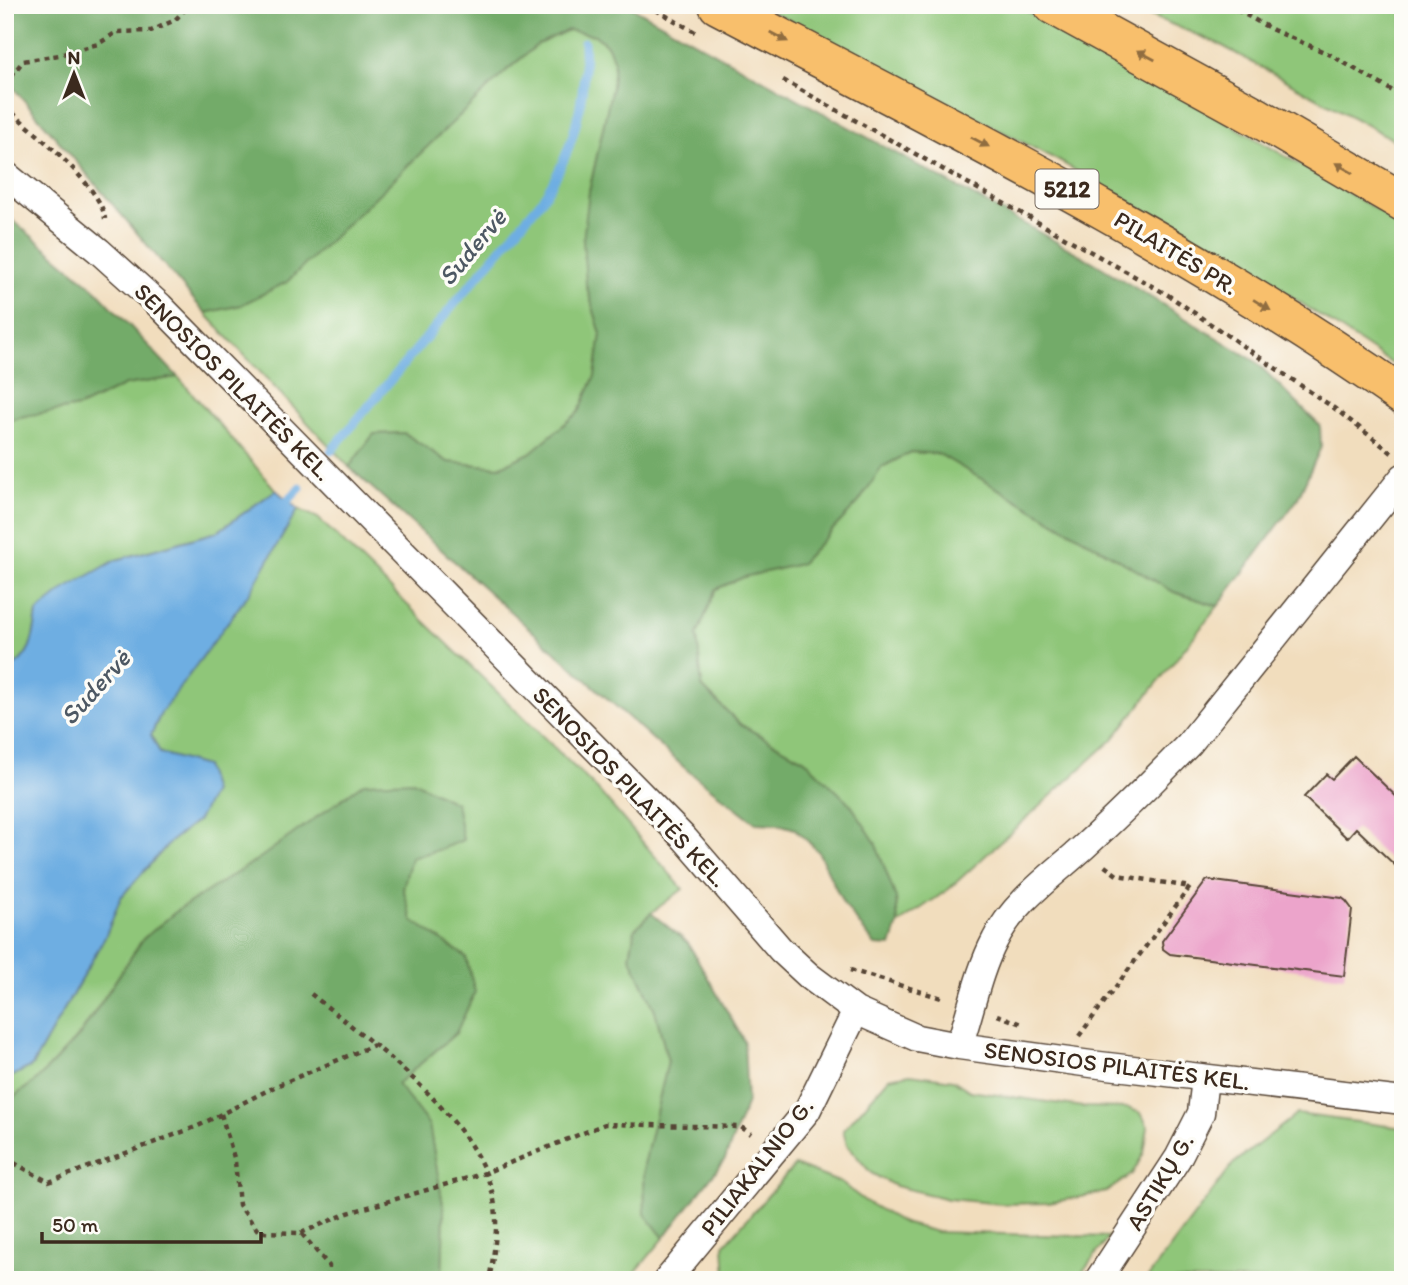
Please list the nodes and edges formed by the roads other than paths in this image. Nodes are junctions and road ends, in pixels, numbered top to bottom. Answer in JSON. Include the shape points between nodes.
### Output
{"nodes":[{"id":1,"x":1053,"y":5,"type":"edge"},
{"id":2,"x":712,"y":22,"type":"edge"},
{"id":3,"x":5,"y":174,"type":"edge"},
{"id":4,"x":1403,"y":202,"type":"edge"},
{"id":5,"x":1403,"y":396,"type":"edge"},
{"id":6,"x":1393,"y":471,"type":"edge"},
{"id":7,"x":856,"y":1010,"type":"junction"},
{"id":8,"x":959,"y":1046,"type":"junction"},
{"id":9,"x":1205,"y":1078,"type":"junction"},
{"id":10,"x":1403,"y":1101,"type":"edge"},
{"id":11,"x":667,"y":1280,"type":"edge"},
{"id":12,"x":1098,"y":1280,"type":"edge"}],
"edges":[{"from":4,"to":1,"type":"main road","one_way":true},
{"from":2,"to":5,"type":"main road","name":"PILAITĖS PR.","number":"5212","one_way":true,"via":[[1016,160],[1187,258]]},
{"from":3,"to":7,"type":"street","name":"SENOSIOS PILAITĖS KEL.","via":[[160,306],[685,839],[781,950]]},
{"from":6,"to":8,"type":"street","via":[[1189,744],[1003,926]]},
{"from":7,"to":8,"type":"street","name":"SENOSIOS PILAITĖS KEL.","via":[[917,1038]]},
{"from":7,"to":11,"type":"street","name":"PILIAKALNIO G.","via":[[807,1111]]},
{"from":8,"to":9,"type":"street","name":"SENOSIOS PILAITĖS KEL."},
{"from":9,"to":10,"type":"street","name":"SENOSIOS PILAITĖS KEL."},
{"from":9,"to":12,"type":"street","name":"ASTIKŲ G.","via":[[1201,1113],[1178,1158]]}]}
